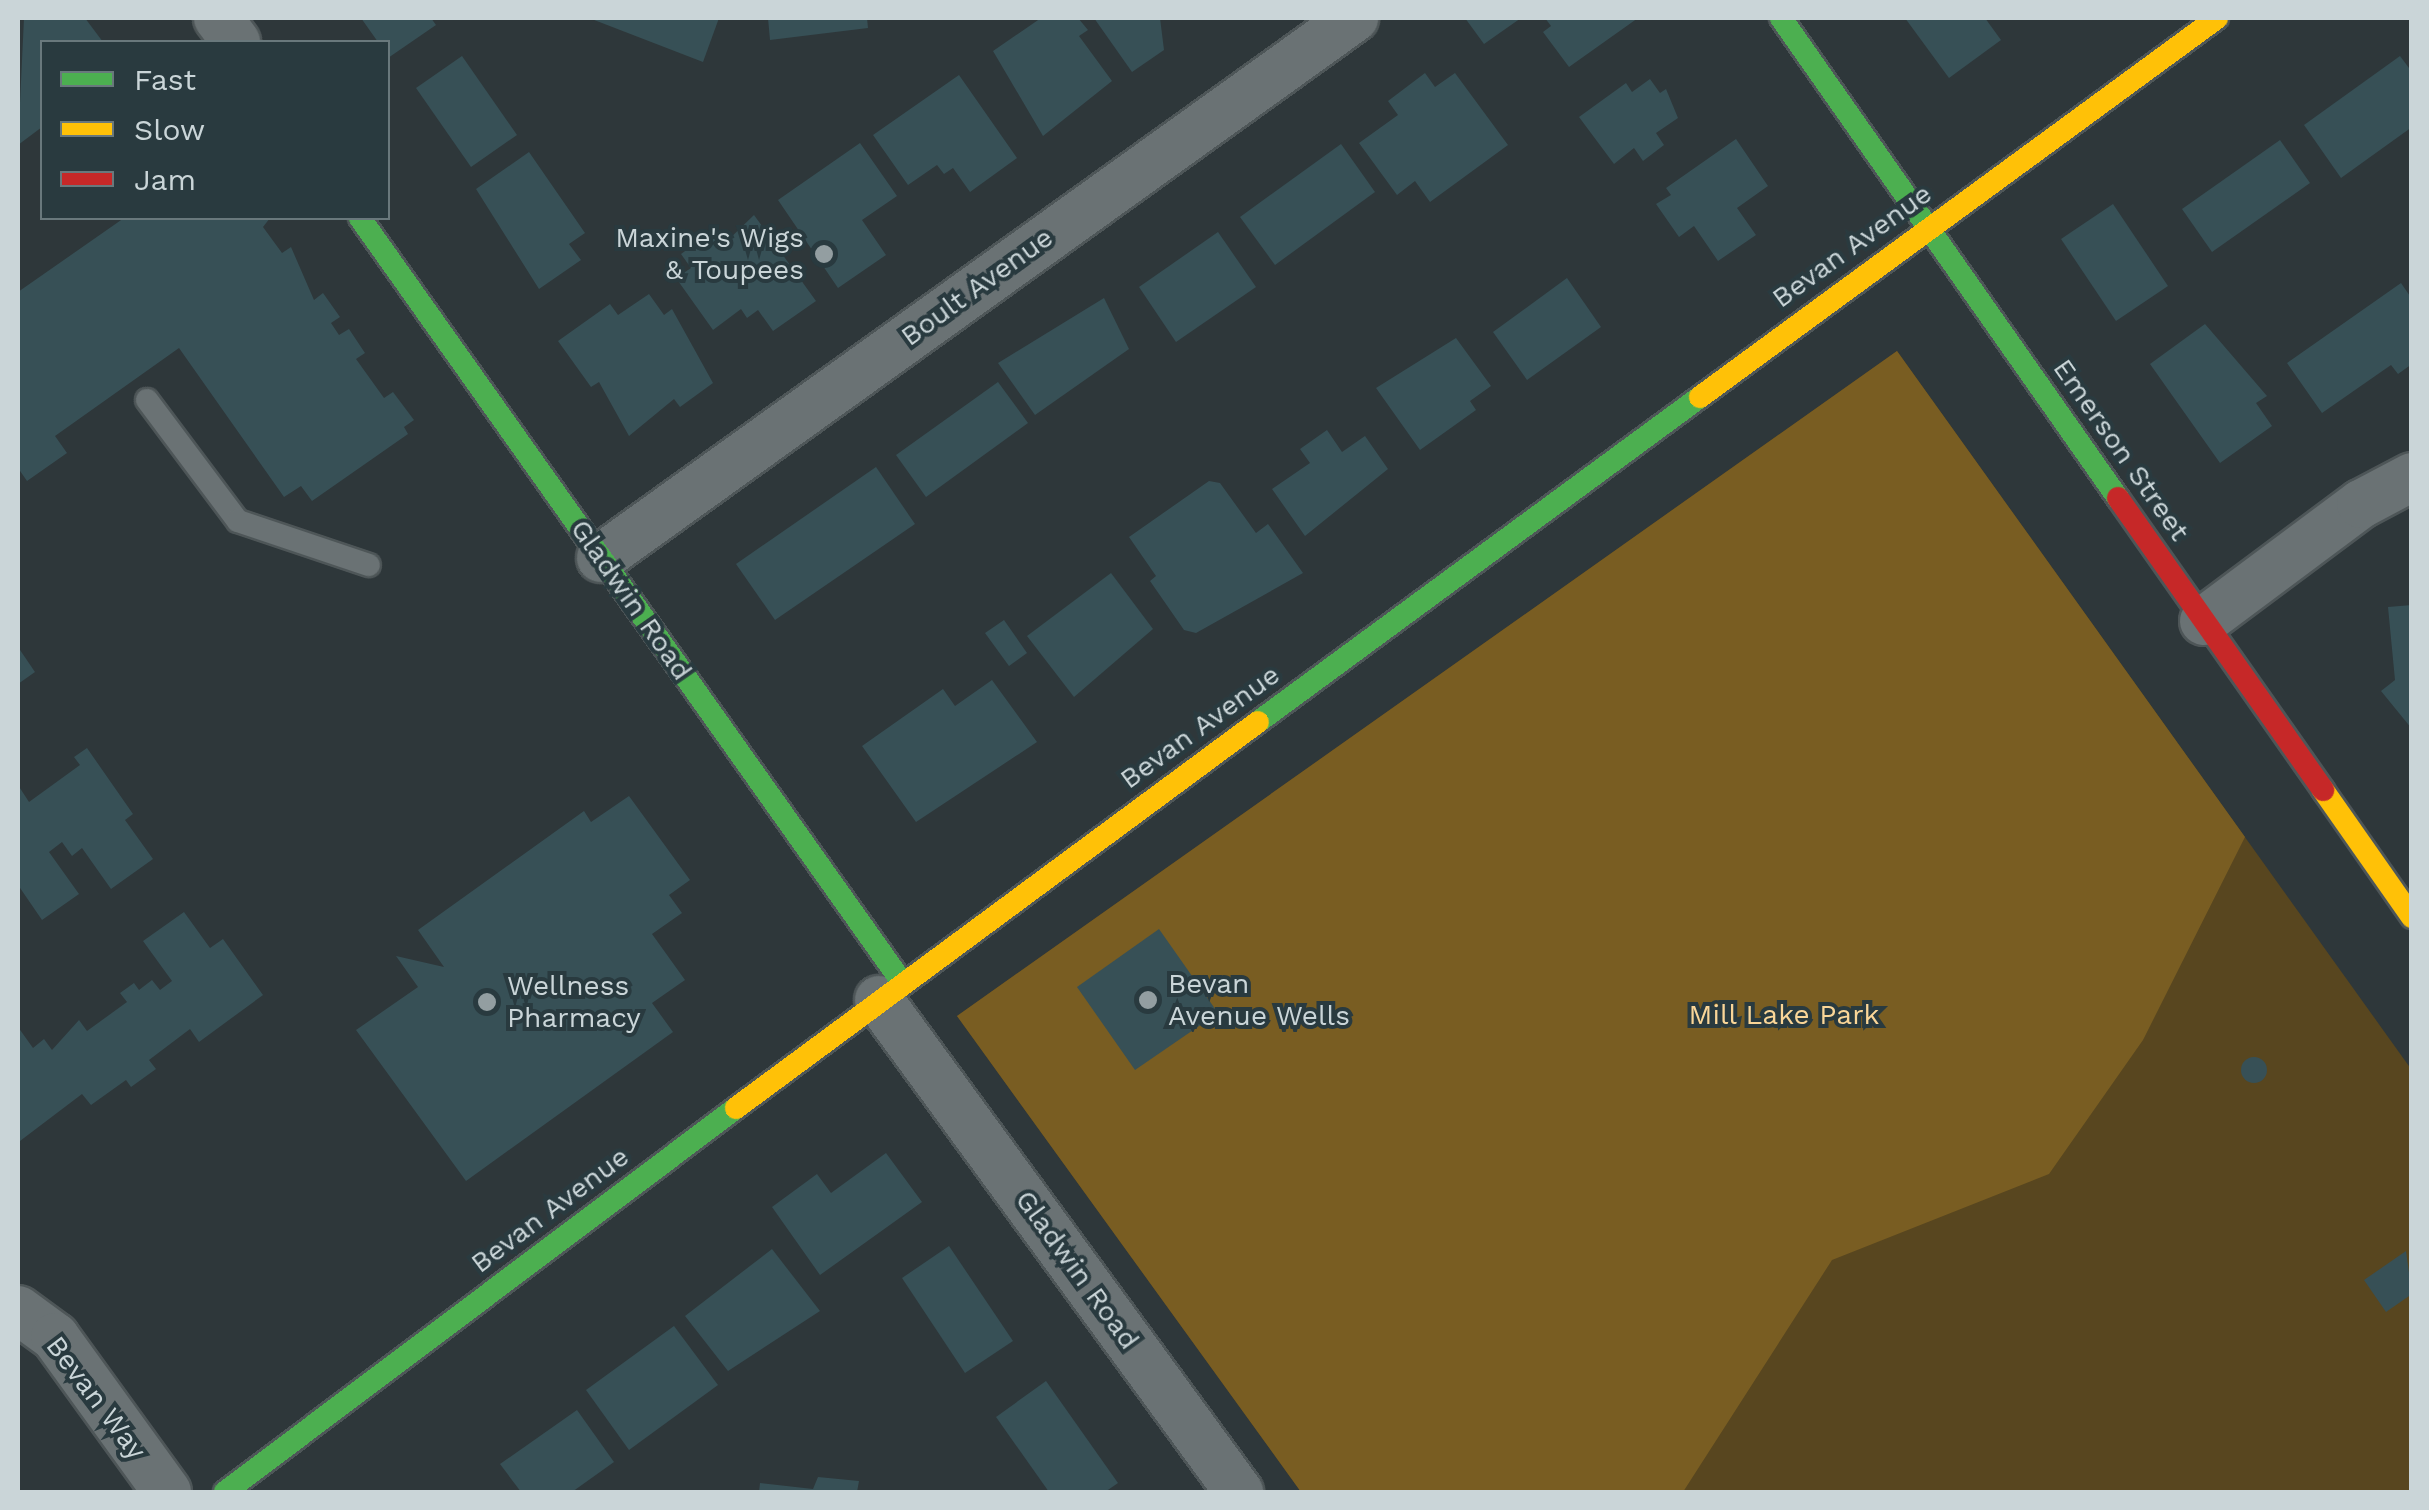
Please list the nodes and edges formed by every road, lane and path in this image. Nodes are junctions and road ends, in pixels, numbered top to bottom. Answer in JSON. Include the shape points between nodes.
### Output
{"nodes":[{"id":1,"x":218,"y":18,"type":"edge"},
{"id":2,"x":1354,"y":18,"type":"edge"},
{"id":3,"x":1781,"y":18,"type":"edge"},
{"id":4,"x":2216,"y":18,"type":"edge"},
{"id":5,"x":234,"y":40,"type":"edge"},
{"id":6,"x":361,"y":220,"type":"edge"},
{"id":7,"x":1928,"y":226,"type":"junction"},
{"id":8,"x":147,"y":400,"type":"dead end"},
{"id":9,"x":2412,"y":477,"type":"edge"},
{"id":10,"x":601,"y":558,"type":"junction"},
{"id":11,"x":368,"y":565,"type":"dead end"},
{"id":12,"x":2204,"y":621,"type":"junction"},
{"id":13,"x":2412,"y":917,"type":"edge"},
{"id":14,"x":891,"y":991,"type":"junction"},
{"id":15,"x":18,"y":1310,"type":"edge"},
{"id":16,"x":167,"y":1492,"type":"edge"},
{"id":17,"x":225,"y":1492,"type":"edge"},
{"id":18,"x":1239,"y":1492,"type":"edge"}],
"edges":[{"from":1,"to":5,"type":"street"},
{"from":2,"to":10,"type":"street","name":"Boult Avenue"},
{"from":3,"to":7,"type":"street","name":"Emerson Street"},
{"from":4,"to":7,"type":"street","name":"Bevan Avenue"},
{"from":6,"to":10,"type":"street","name":"Gladwin Road"},
{"from":7,"to":12,"type":"street","name":"Emerson Street"},
{"from":7,"to":14,"type":"street","name":"Bevan Avenue"},
{"from":8,"to":11,"type":"lane","via":[[238,521]]},
{"from":9,"to":12,"type":"street","via":[[2361,504]]},
{"from":10,"to":14,"type":"street","name":"Gladwin Road"},
{"from":12,"to":13,"type":"street","name":"Emerson Street"},
{"from":14,"to":17,"type":"street","name":"Bevan Avenue"},
{"from":14,"to":18,"type":"street","name":"Gladwin Road"},
{"from":15,"to":16,"type":"street","name":"Bevan Way","via":[[55,1338]]}]}
